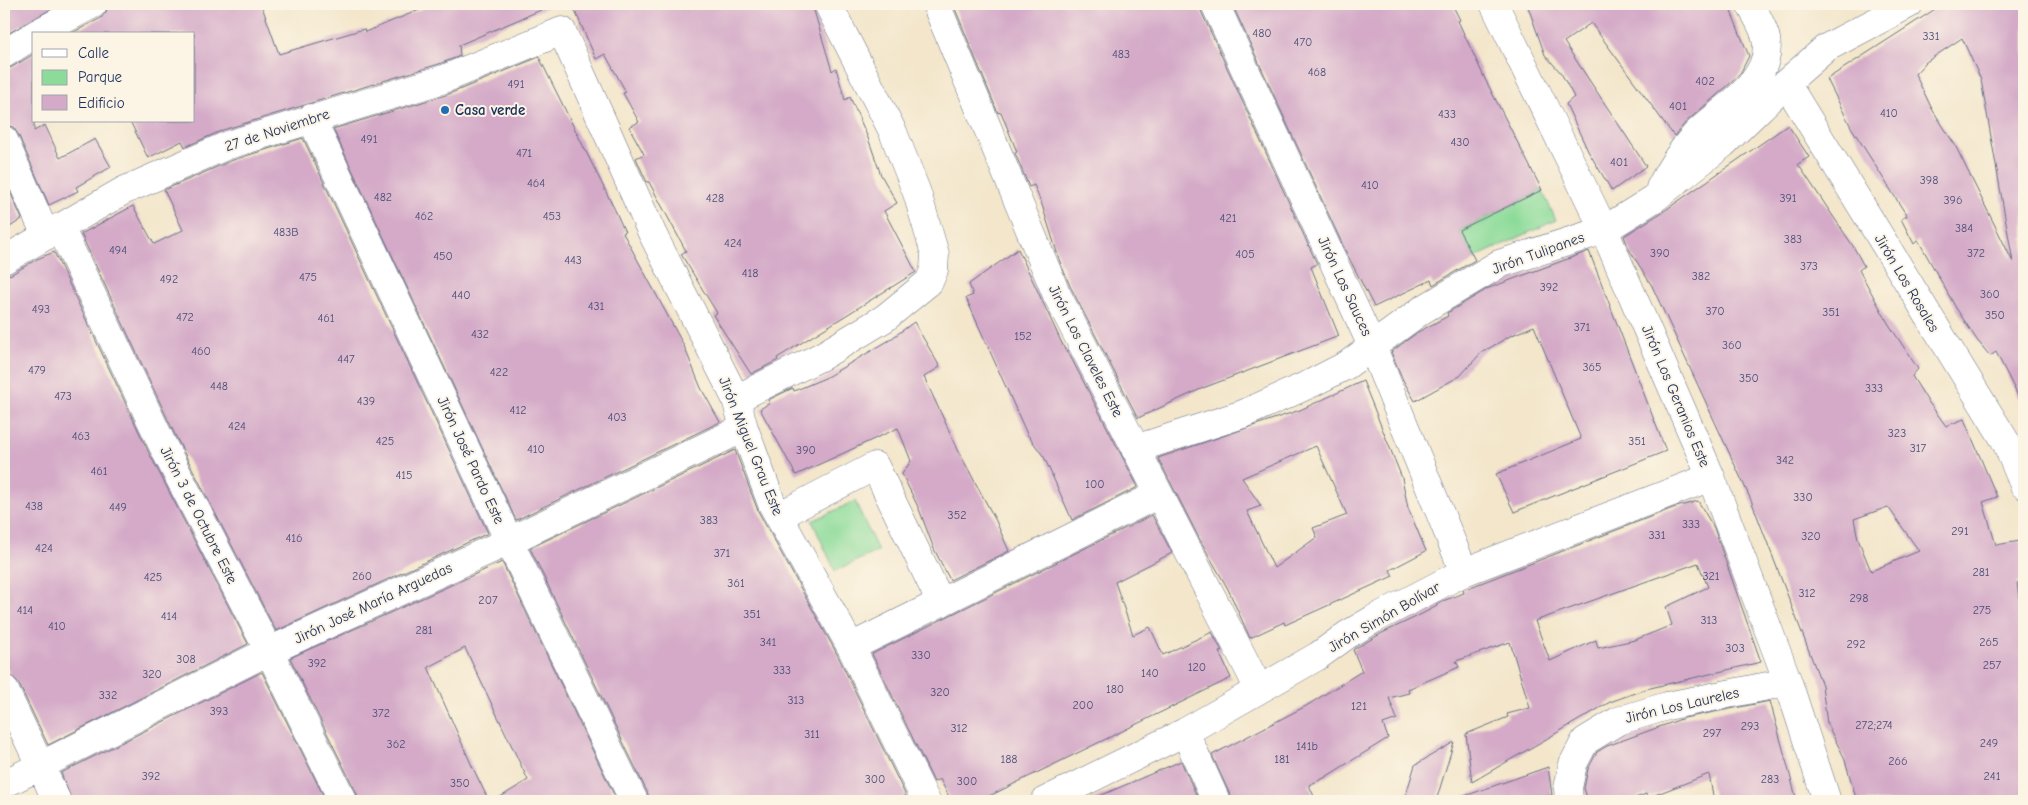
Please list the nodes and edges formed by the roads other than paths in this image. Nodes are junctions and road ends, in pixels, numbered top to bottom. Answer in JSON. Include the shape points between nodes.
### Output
{"nodes":[{"id":1,"x":93,"y":4,"type":"edge"},
{"id":2,"x":828,"y":4,"type":"edge"},
{"id":3,"x":936,"y":4,"type":"edge"},
{"id":4,"x":1215,"y":4,"type":"edge"},
{"id":5,"x":1494,"y":4,"type":"edge"},
{"id":6,"x":1750,"y":4,"type":"edge"},
{"id":7,"x":1909,"y":4,"type":"edge"},
{"id":8,"x":562,"y":30,"type":"joint"},
{"id":9,"x":39,"y":32,"type":"edge"},
{"id":10,"x":32,"y":36,"type":"edge"},
{"id":11,"x":4,"y":54,"type":"edge"},
{"id":12,"x":1786,"y":83,"type":"junction"},
{"id":13,"x":311,"y":118,"type":"junction"},
{"id":14,"x":4,"y":140,"type":"edge"},
{"id":15,"x":1655,"y":198,"type":"junction"},
{"id":16,"x":1604,"y":230,"type":"junction"},
{"id":17,"x":53,"y":232,"type":"junction"},
{"id":18,"x":4,"y":260,"type":"edge"},
{"id":19,"x":1372,"y":346,"type":"junction"},
{"id":20,"x":736,"y":400,"type":"junction"},
{"id":21,"x":744,"y":428,"type":"junction"},
{"id":22,"x":1135,"y":449,"type":"junction"},
{"id":23,"x":1711,"y":477,"type":"junction"},
{"id":24,"x":2024,"y":485,"type":"edge"},
{"id":25,"x":1159,"y":494,"type":"junction"},
{"id":26,"x":779,"y":516,"type":"junction"},
{"id":27,"x":509,"y":541,"type":"junction"},
{"id":28,"x":1464,"y":572,"type":"junction"},
{"id":29,"x":941,"y":603,"type":"junction"},
{"id":30,"x":851,"y":647,"type":"junction"},
{"id":31,"x":269,"y":651,"type":"junction"},
{"id":32,"x":1788,"y":682,"type":"junction"},
{"id":33,"x":4,"y":688,"type":"edge"},
{"id":34,"x":1259,"y":689,"type":"junction"},
{"id":35,"x":1185,"y":732,"type":"junction"},
{"id":36,"x":40,"y":765,"type":"junction"},
{"id":37,"x":4,"y":784,"type":"edge"},
{"id":38,"x":57,"y":801,"type":"edge"},
{"id":39,"x":343,"y":801,"type":"edge"},
{"id":40,"x":634,"y":801,"type":"edge"},
{"id":41,"x":926,"y":801,"type":"edge"},
{"id":42,"x":1045,"y":801,"type":"edge"},
{"id":43,"x":1216,"y":801,"type":"edge"},
{"id":44,"x":1569,"y":801,"type":"edge"},
{"id":45,"x":1827,"y":801,"type":"edge"}],
"edges":[{"from":1,"to":9,"type":"street"},
{"from":2,"to":20,"type":"street","via":[[893,132],[917,193],[935,254],[934,270],[929,282],[885,318],[822,356]]},
{"from":3,"to":22,"type":"street","name":"Jirón Los Claveles Este","via":[[1056,293]]},
{"from":4,"to":19,"type":"street","name":"Jirón Los Sauces"},
{"from":5,"to":16,"type":"street","name":"Jirón Los Geranios Este"},
{"from":6,"to":15,"type":"street","via":[[1766,38],[1763,65],[1743,93],[1697,133],[1679,154]]},
{"from":7,"to":12,"type":"street","name":"Jirón Tulipanes","via":[[1826,48]]},
{"from":8,"to":13,"type":"street","name":"27 de Noviembre","via":[[444,80]]},
{"from":8,"to":20,"type":"street","name":"Jirón Miguel Grau Este","via":[[652,232]]},
{"from":10,"to":11,"type":"street"},
{"from":12,"to":15,"type":"street","name":"Jirón Tulipanes","via":[[1723,144]]},
{"from":12,"to":24,"type":"street","name":"Jirón Los Rosales","via":[[2006,442]]},
{"from":13,"to":17,"type":"street","name":"27 de Noviembre","via":[[228,145],[164,172],[123,191]]},
{"from":13,"to":27,"type":"street","name":"Jirón José Pardo Este"},
{"from":14,"to":17,"type":"street","name":"Jirón 3 de Octubre Este"},
{"from":15,"to":16,"type":"street","name":"Jirón Tulipanes"},
{"from":16,"to":19,"type":"street","name":"Jirón Tulipanes","via":[[1499,264],[1422,310]]},
{"from":16,"to":23,"type":"street","name":"Jirón Los Geranios Este"},
{"from":17,"to":18,"type":"street","name":"27 de Noviembre"},
{"from":17,"to":31,"type":"street","name":"Jirón 3 de Octubre Este"},
{"from":19,"to":22,"type":"street","name":"Jirón Tulipanes","via":[[1347,365],[1243,414]]},
{"from":19,"to":28,"type":"street","name":"Jirón Los Sauces"},
{"from":20,"to":21,"type":"street","name":"Jirón Miguel Grau Este"},
{"from":21,"to":26,"type":"street","name":"Jirón Miguel Grau Este"},
{"from":21,"to":27,"type":"street","name":"Jirón José María Arguedas"},
{"from":22,"to":25,"type":"street","name":"Jirón Los Claveles Este"},
{"from":23,"to":28,"type":"street","name":"Jirón Simón Bolívar"},
{"from":23,"to":32,"type":"street","name":"Jirón Los Geranios Este"},
{"from":25,"to":29,"type":"street"},
{"from":25,"to":34,"type":"street","name":"Jirón Los Claveles Este"},
{"from":26,"to":29,"type":"street","via":[[875,466]]},
{"from":26,"to":30,"type":"street","name":"Jirón Miguel Grau Este"},
{"from":27,"to":31,"type":"street","name":"Jirón José María Arguedas"},
{"from":27,"to":40,"type":"street","name":"Jirón José Pardo Este"},
{"from":28,"to":34,"type":"street","name":"Jirón Simón Bolívar","via":[[1374,619]]},
{"from":29,"to":30,"type":"street"},
{"from":30,"to":41,"type":"street","name":"Jirón Miguel Grau Este"},
{"from":31,"to":36,"type":"street","name":"Jirón José María Arguedas"},
{"from":31,"to":39,"type":"street","name":"Jirón 3 de Octubre Este"},
{"from":32,"to":44,"type":"street","name":"Jirón Los Laureles","via":[[1667,706],[1618,720],[1585,741],[1574,764],[1568,788]]},
{"from":32,"to":45,"type":"street","name":"Jirón Los Geranios Este"},
{"from":33,"to":36,"type":"street"},
{"from":34,"to":35,"type":"street","name":"Jirón Simón Bolívar"},
{"from":35,"to":42,"type":"street","name":"Jirón Simón Bolívar"},
{"from":35,"to":43,"type":"street"},
{"from":36,"to":37,"type":"street","name":"Jirón José María Arguedas"},
{"from":36,"to":38,"type":"street"}]}
